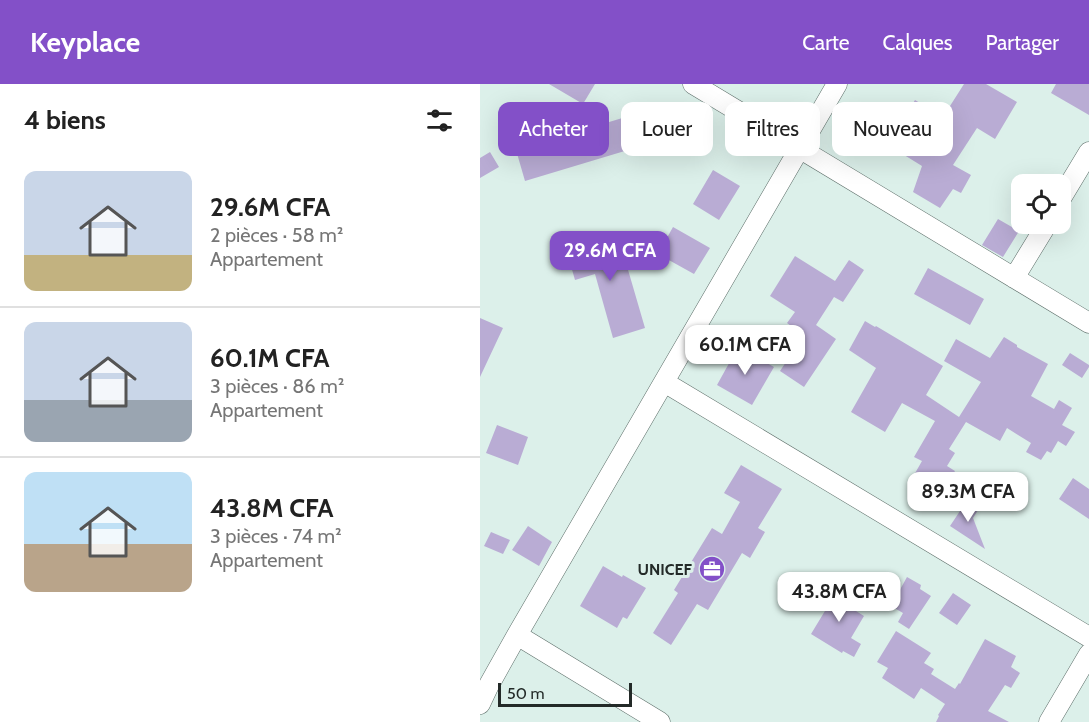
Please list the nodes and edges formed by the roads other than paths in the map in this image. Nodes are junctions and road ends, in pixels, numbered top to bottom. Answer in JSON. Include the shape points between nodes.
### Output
{"nodes":[{"id":1,"x":693,"y":84,"type":"edge"},
{"id":2,"x":837,"y":84,"type":"edge"},
{"id":3,"x":725,"y":103,"type":"edge"},
{"id":4,"x":820,"y":113,"type":"edge"},
{"id":5,"x":1089,"y":152,"type":"edge"},
{"id":6,"x":794,"y":156,"type":"edge"},
{"id":7,"x":812,"y":156,"type":"edge"},
{"id":8,"x":1071,"y":182,"type":"edge"},
{"id":9,"x":1041,"y":234,"type":"edge"},
{"id":10,"x":1014,"y":278,"type":"junction"},
{"id":11,"x":1089,"y":323,"type":"edge"},
{"id":12,"x":664,"y":382,"type":"junction"},
{"id":13,"x":517,"y":635,"type":"junction"},
{"id":14,"x":1089,"y":637,"type":"edge"},
{"id":15,"x":1089,"y":654,"type":"edge"},
{"id":16,"x":490,"y":669,"type":"edge"},
{"id":17,"x":480,"y":704,"type":"edge"},
{"id":18,"x":660,"y":722,"type":"edge"},
{"id":19,"x":1049,"y":722,"type":"edge"}],
"edges":[{"from":1,"to":3,"type":"street"},
{"from":2,"to":4,"type":"street"},
{"from":5,"to":8,"type":"street"},
{"from":6,"to":12,"type":"street"},
{"from":7,"to":10,"type":"street"},
{"from":9,"to":10,"type":"street"},
{"from":10,"to":11,"type":"street"},
{"from":12,"to":13,"type":"street"},
{"from":12,"to":14,"type":"street"},
{"from":13,"to":16,"type":"street"},
{"from":13,"to":18,"type":"street"},
{"from":15,"to":19,"type":"street"},
{"from":16,"to":17,"type":"street"}]}
